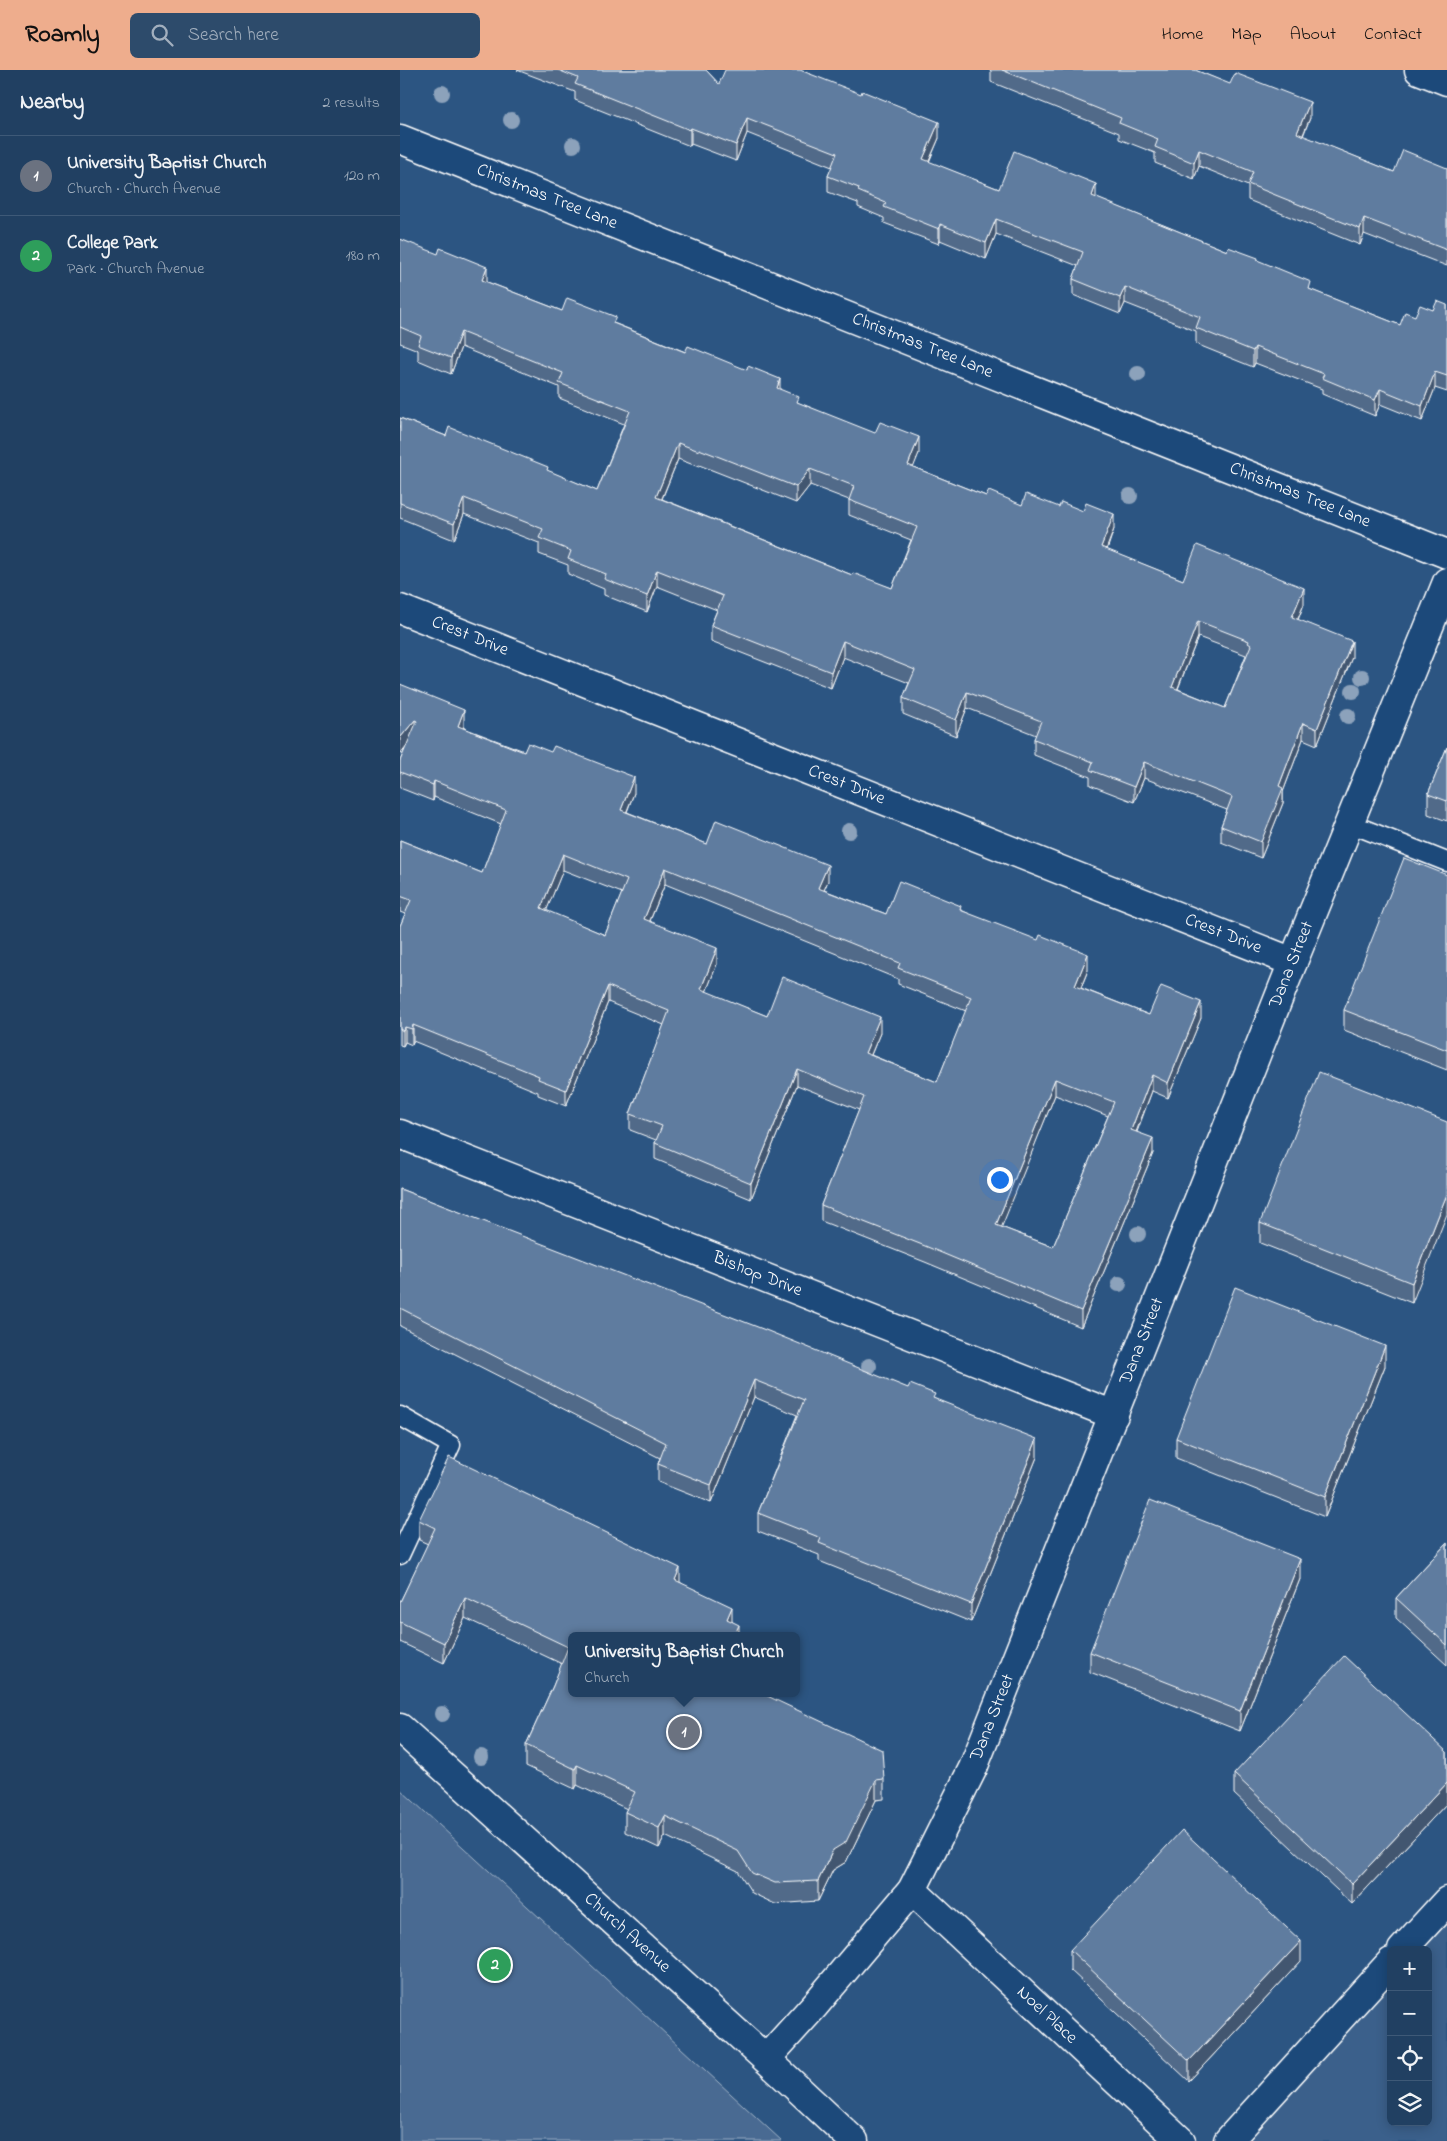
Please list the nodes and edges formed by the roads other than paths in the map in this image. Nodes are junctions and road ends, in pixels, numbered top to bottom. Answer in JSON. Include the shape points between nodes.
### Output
{"nodes":[{"id":1,"x":1419,"y":70,"type":"edge"},
{"id":2,"x":1447,"y":81,"type":"edge"},
{"id":3,"x":400,"y":139,"type":"edge"},
{"id":4,"x":1447,"y":554,"type":"edge"},
{"id":5,"x":1447,"y":582,"type":"edge"},
{"id":6,"x":400,"y":610,"type":"edge"},
{"id":7,"x":1349,"y":823,"type":"junction"},
{"id":8,"x":1447,"y":862,"type":"edge"},
{"id":9,"x":1293,"y":962,"type":"junction"},
{"id":10,"x":400,"y":1134,"type":"edge"},
{"id":11,"x":1114,"y":1415,"type":"junction"},
{"id":12,"x":400,"y":1416,"type":"edge"},
{"id":13,"x":400,"y":1555,"type":"edge"},
{"id":14,"x":400,"y":1728,"type":"edge"},
{"id":15,"x":912,"y":1890,"type":"junction"},
{"id":16,"x":1447,"y":1900,"type":"edge"},
{"id":17,"x":1406,"y":1946,"type":"edge"},
{"id":18,"x":1387,"y":1966,"type":"edge"},
{"id":19,"x":766,"y":2059,"type":"junction"},
{"id":20,"x":854,"y":2141,"type":"edge"},
{"id":21,"x":1181,"y":2141,"type":"edge"},
{"id":22,"x":1228,"y":2141,"type":"edge"}],
"edges":[{"from":1,"to":2,"type":"street"},
{"from":3,"to":4,"type":"street","name":"Christmas Tree Lane"},
{"from":5,"to":7,"type":"street","name":"Dana Street"},
{"from":6,"to":9,"type":"street","name":"Crest Drive"},
{"from":7,"to":8,"type":"lane"},
{"from":7,"to":9,"type":"street","name":"Dana Street"},
{"from":9,"to":11,"type":"street","name":"Dana Street"},
{"from":10,"to":11,"type":"street","name":"Bishop Drive"},
{"from":11,"to":15,"type":"street","name":"Dana Street","via":[[973,1768]]},
{"from":12,"to":13,"type":"lane","via":[[451,1445]]},
{"from":14,"to":19,"type":"street","name":"Church Avenue"},
{"from":15,"to":19,"type":"street","name":"Dana Street"},
{"from":15,"to":21,"type":"street","name":"Noel Place"},
{"from":16,"to":17,"type":"street"},
{"from":18,"to":22,"type":"street"},
{"from":19,"to":20,"type":"street","name":"Church Avenue"}]}
